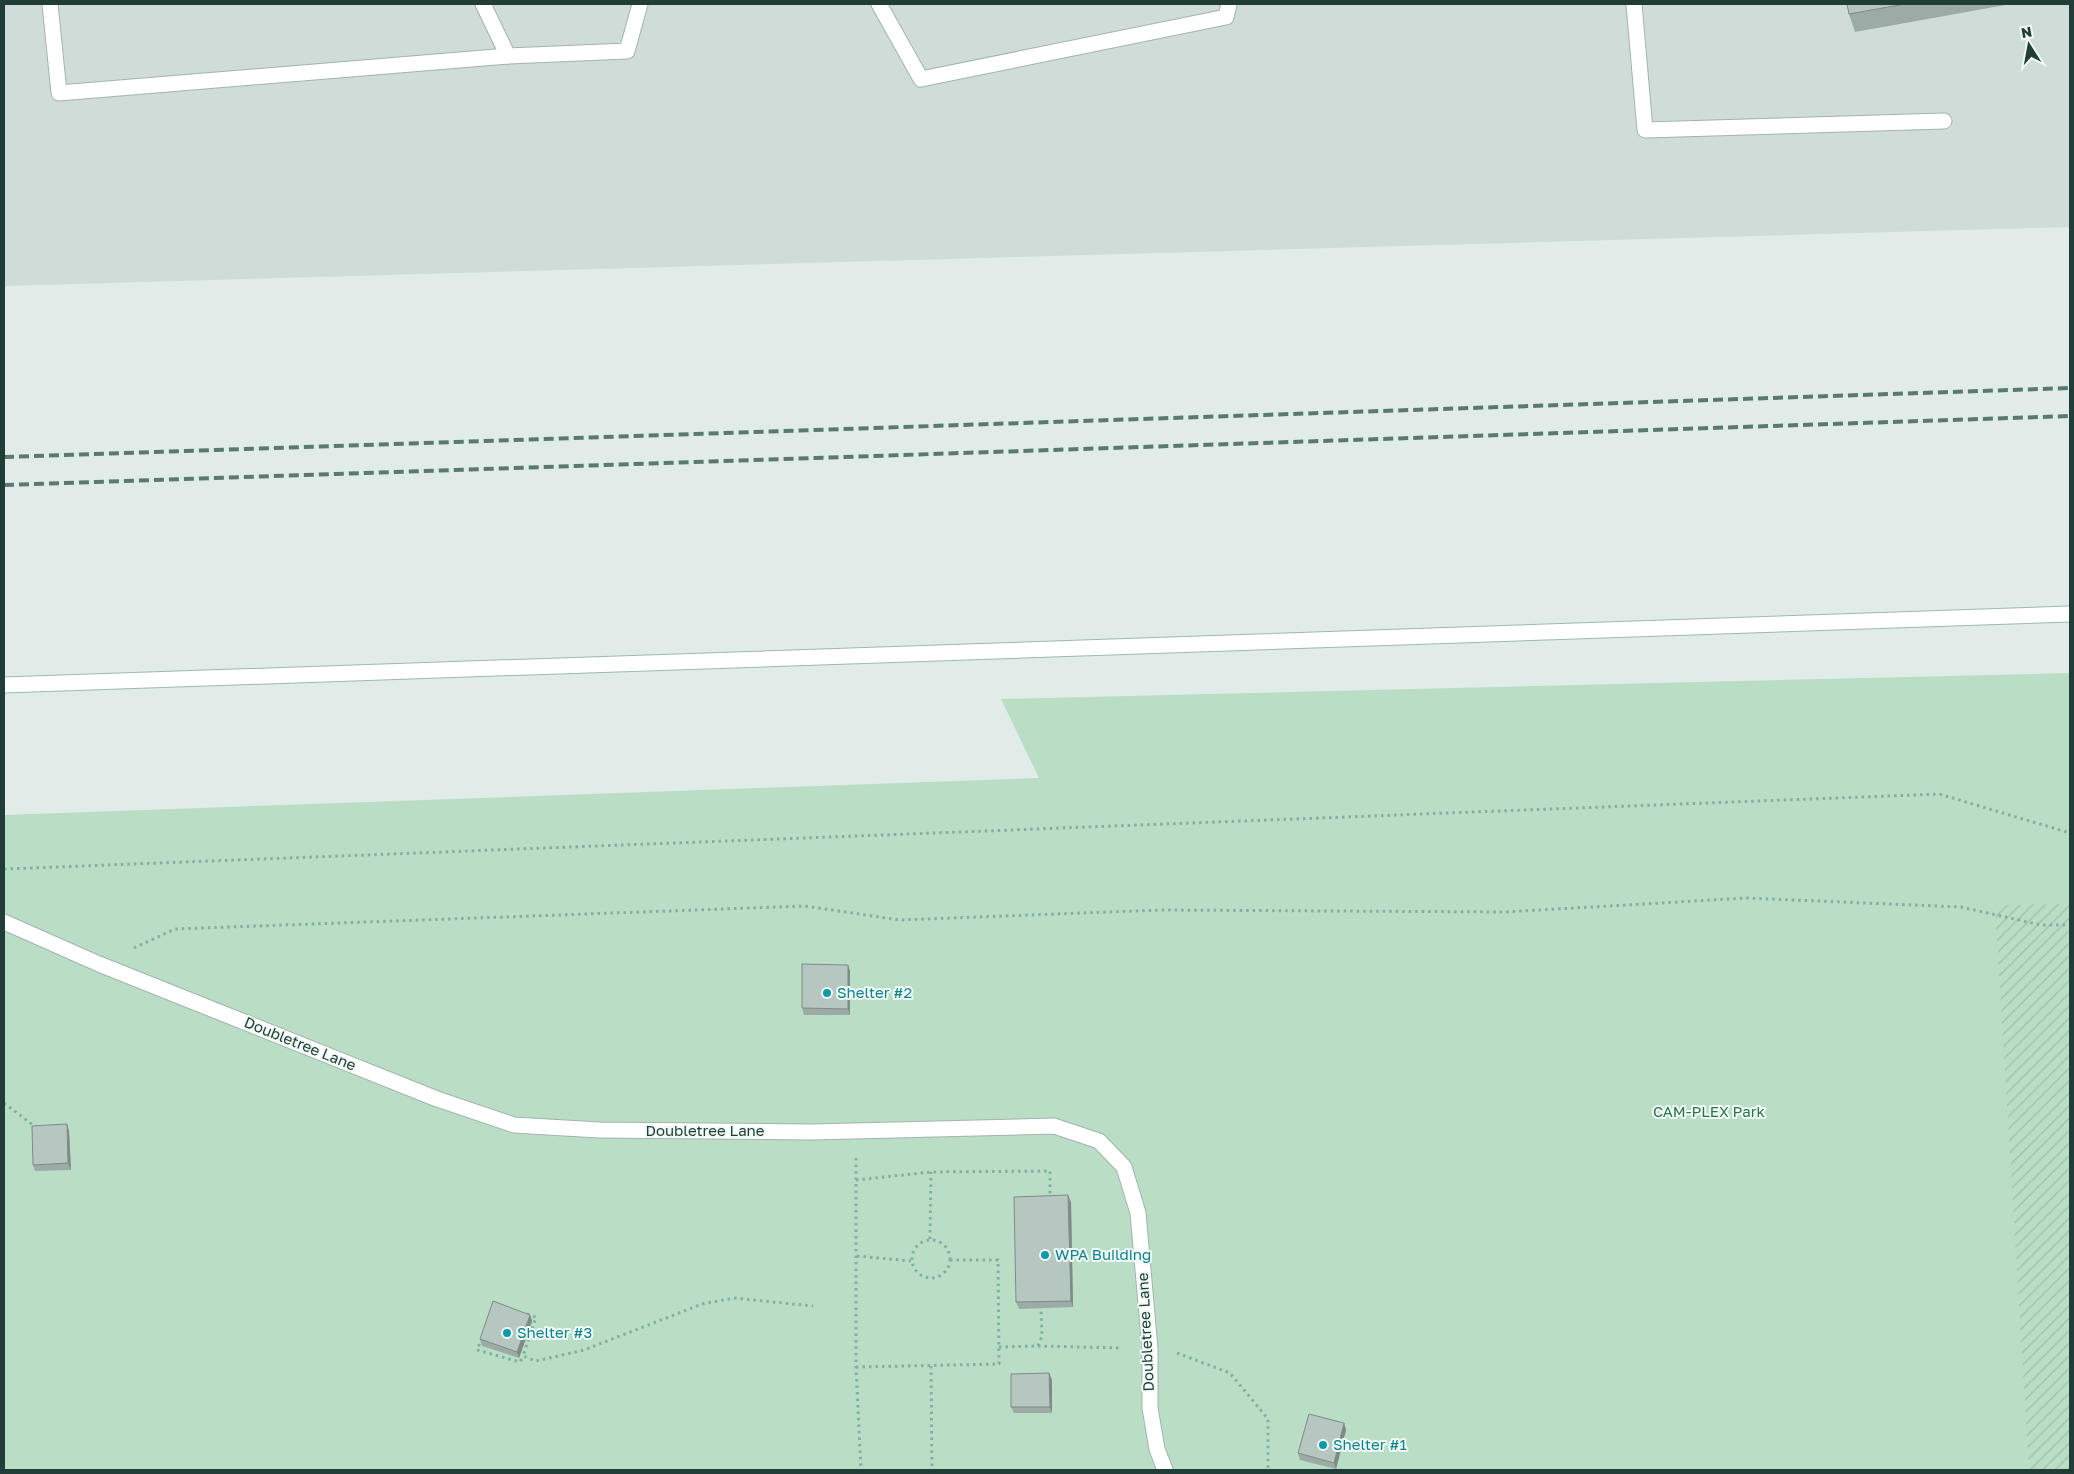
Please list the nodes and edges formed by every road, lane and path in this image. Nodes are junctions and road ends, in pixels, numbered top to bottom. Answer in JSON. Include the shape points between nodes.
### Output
{"nodes":[{"id":1,"x":50,"y":4,"type":"edge"},
{"id":2,"x":483,"y":4,"type":"edge"},
{"id":3,"x":640,"y":4,"type":"edge"},
{"id":4,"x":879,"y":4,"type":"edge"},
{"id":5,"x":1229,"y":4,"type":"edge"},
{"id":6,"x":1634,"y":4,"type":"edge"},
{"id":7,"x":508,"y":56,"type":"junction"},
{"id":8,"x":1944,"y":121,"type":"dead end"},
{"id":9,"x":2070,"y":614,"type":"edge"},
{"id":10,"x":4,"y":685,"type":"edge"},
{"id":11,"x":2070,"y":833,"type":"edge"},
{"id":12,"x":4,"y":869,"type":"edge"},
{"id":13,"x":4,"y":922,"type":"edge"},
{"id":14,"x":2070,"y":925,"type":"edge"},
{"id":15,"x":99,"y":964,"type":"junction"},
{"id":16,"x":4,"y":1103,"type":"edge"},
{"id":17,"x":43,"y":1132,"type":"edge"},
{"id":18,"x":856,"y":1132,"type":"junction"},
{"id":19,"x":931,"y":1172,"type":"junction"},
{"id":20,"x":856,"y":1180,"type":"junction"},
{"id":21,"x":1050,"y":1202,"type":"edge"},
{"id":22,"x":930,"y":1239,"type":"junction"},
{"id":23,"x":857,"y":1256,"type":"junction"},
{"id":24,"x":950,"y":1260,"type":"junction"},
{"id":25,"x":911,"y":1261,"type":"junction"},
{"id":26,"x":813,"y":1306,"type":"dead end"},
{"id":27,"x":1041,"y":1308,"type":"edge"},
{"id":28,"x":519,"y":1312,"type":"edge"},
{"id":29,"x":483,"y":1335,"type":"edge"},
{"id":30,"x":1038,"y":1346,"type":"junction"},
{"id":31,"x":999,"y":1347,"type":"junction"},
{"id":32,"x":1123,"y":1348,"type":"dead end"},
{"id":33,"x":1169,"y":1350,"type":"dead end"},
{"id":34,"x":523,"y":1356,"type":"junction"},
{"id":35,"x":931,"y":1366,"type":"junction"},
{"id":36,"x":856,"y":1367,"type":"junction"},
{"id":37,"x":861,"y":1470,"type":"edge"},
{"id":38,"x":932,"y":1470,"type":"edge"},
{"id":39,"x":1165,"y":1470,"type":"edge"},
{"id":40,"x":1268,"y":1470,"type":"edge"}],
"edges":[{"from":1,"to":7,"type":"main road","via":[[59,94]]},
{"from":2,"to":7,"type":"main road"},
{"from":3,"to":7,"type":"main road","via":[[628,51]]},
{"from":4,"to":5,"type":"main road","via":[[921,79],[1226,16]]},
{"from":6,"to":8,"type":"main road","via":[[1644,130]]},
{"from":9,"to":10,"type":"main road"},
{"from":11,"to":12,"type":"path","via":[[1939,794]]},
{"from":13,"to":15,"type":"main road","name":"Doubletree Lane"},
{"from":14,"to":15,"type":"path","via":[[2041,925],[1961,907],[1746,898],[1506,912],[1161,910],[900,920],[805,906],[175,929]]},
{"from":15,"to":18,"type":"main road","name":"Doubletree Lane","via":[[438,1099],[514,1125],[599,1130]]},
{"from":16,"to":17,"type":"path"},
{"from":18,"to":20,"type":"path"},
{"from":18,"to":39,"type":"main road","name":"Doubletree Lane","via":[[1054,1126],[1099,1141],[1124,1167],[1138,1213],[1150,1349],[1150,1408],[1157,1450]]},
{"from":19,"to":20,"type":"path"},
{"from":19,"to":21,"type":"path","via":[[1050,1171]]},
{"from":19,"to":22,"type":"path"},
{"from":20,"to":23,"type":"path"},
{"from":22,"to":24,"type":"path","via":[[942,1243],[950,1253]]},
{"from":22,"to":25,"type":"path","via":[[918,1244]]},
{"from":23,"to":25,"type":"path"},
{"from":23,"to":36,"type":"path"},
{"from":24,"to":25,"type":"path","via":[[946,1272],[928,1279],[917,1272]]},
{"from":24,"to":31,"type":"path","via":[[998,1260]]},
{"from":26,"to":34,"type":"path","via":[[734,1298],[702,1304],[584,1350],[536,1361]]},
{"from":27,"to":30,"type":"path","via":[[1042,1336]]},
{"from":28,"to":34,"type":"path","via":[[536,1317]]},
{"from":29,"to":34,"type":"path","via":[[477,1350],[520,1362]]},
{"from":30,"to":31,"type":"path"},
{"from":30,"to":32,"type":"path"},
{"from":31,"to":35,"type":"path","via":[[999,1364]]},
{"from":33,"to":40,"type":"path","via":[[1230,1373],[1268,1419]]},
{"from":35,"to":36,"type":"path"},
{"from":35,"to":38,"type":"path"},
{"from":36,"to":37,"type":"path"}]}
